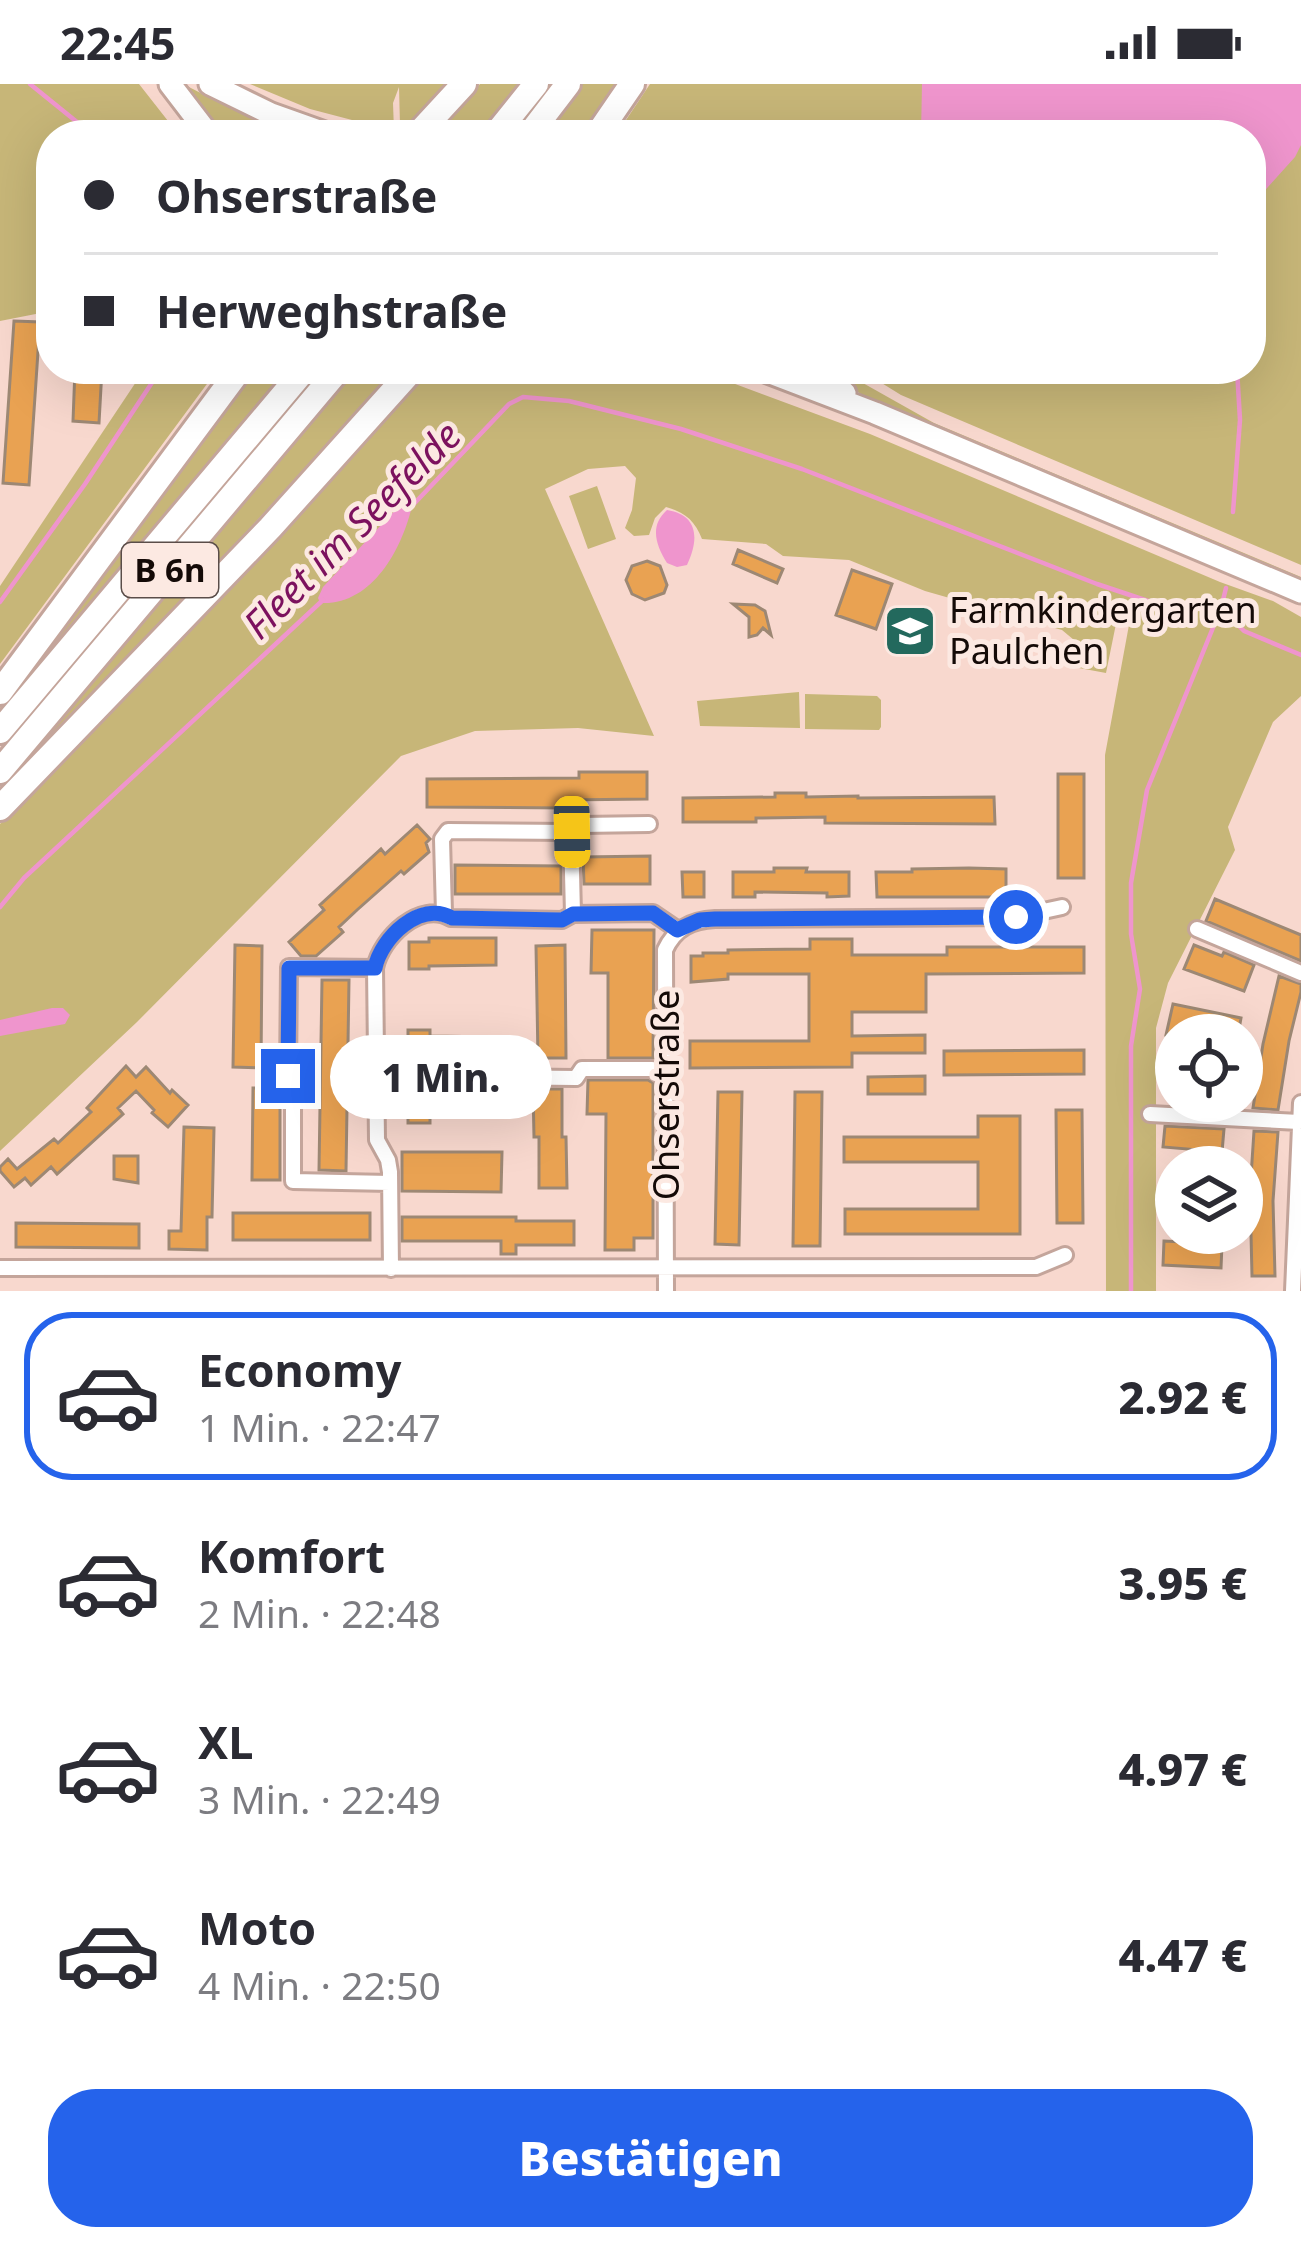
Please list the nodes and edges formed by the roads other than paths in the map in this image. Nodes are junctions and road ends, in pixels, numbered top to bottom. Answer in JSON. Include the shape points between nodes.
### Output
{"nodes":[{"id":1,"x":170,"y":84,"type":"edge"},
{"id":2,"x":210,"y":84,"type":"edge"},
{"id":3,"x":464,"y":84,"type":"edge"},
{"id":4,"x":536,"y":84,"type":"edge"},
{"id":5,"x":568,"y":84,"type":"edge"},
{"id":6,"x":632,"y":84,"type":"edge"},
{"id":7,"x":198,"y":120,"type":"edge"},
{"id":8,"x":288,"y":120,"type":"edge"},
{"id":9,"x":431,"y":120,"type":"edge"},
{"id":10,"x":507,"y":120,"type":"edge"},
{"id":11,"x":540,"y":120,"type":"edge"},
{"id":12,"x":607,"y":120,"type":"edge"},
{"id":13,"x":229,"y":384,"type":"edge"},
{"id":14,"x":292,"y":384,"type":"edge"},
{"id":15,"x":326,"y":384,"type":"edge"},
{"id":16,"x":400,"y":384,"type":"edge"},
{"id":17,"x":799,"y":384,"type":"edge"},
{"id":18,"x":833,"y":384,"type":"edge"},
{"id":19,"x":875,"y":413,"type":"junction"},
{"id":20,"x":1301,"y":592,"type":"edge"},
{"id":21,"x":0,"y":692,"type":"edge"},
{"id":22,"x":0,"y":731,"type":"edge"},
{"id":23,"x":0,"y":771,"type":"edge"},
{"id":24,"x":0,"y":808,"type":"edge"},
{"id":25,"x":649,"y":824,"type":"dead end"},
{"id":26,"x":572,"y":832,"type":"junction"},
{"id":27,"x":1061,"y":907,"type":"dead end"},
{"id":28,"x":444,"y":913,"type":"junction"},
{"id":29,"x":573,"y":914,"type":"junction"},
{"id":30,"x":1197,"y":929,"type":"dead end"},
{"id":31,"x":677,"y":930,"type":"junction"},
{"id":32,"x":375,"y":968,"type":"junction"},
{"id":33,"x":1301,"y":973,"type":"edge"},
{"id":34,"x":376,"y":1076,"type":"junction"},
{"id":35,"x":666,"y":1078,"type":"junction"},
{"id":36,"x":1301,"y":1103,"type":"edge"},
{"id":37,"x":1150,"y":1114,"type":"dead end"},
{"id":38,"x":1299,"y":1122,"type":"edge"},
{"id":39,"x":390,"y":1183,"type":"junction"},
{"id":40,"x":1065,"y":1256,"type":"dead end"},
{"id":41,"x":0,"y":1268,"type":"edge"},
{"id":42,"x":391,"y":1269,"type":"junction"},
{"id":43,"x":666,"y":1269,"type":"junction"},
{"id":44,"x":666,"y":1291,"type":"edge"},
{"id":45,"x":1293,"y":1291,"type":"edge"}],
"edges":[{"from":1,"to":7,"type":"main road"},
{"from":2,"to":8,"type":"main road"},
{"from":3,"to":9,"type":"highway"},
{"from":4,"to":10,"type":"highway"},
{"from":5,"to":11,"type":"highway"},
{"from":6,"to":12,"type":"highway"},
{"from":13,"to":21,"type":"highway"},
{"from":14,"to":22,"type":"highway","number":"B 6n"},
{"from":15,"to":23,"type":"highway","number":"B 6n"},
{"from":16,"to":24,"type":"highway"},
{"from":17,"to":19,"type":"main road"},
{"from":18,"to":19,"type":"main road"},
{"from":19,"to":20,"type":"main road"},
{"from":25,"to":26,"type":"street","via":[[581,825]]},
{"from":26,"to":28,"type":"street","via":[[448,831]]},
{"from":26,"to":29,"type":"street"},
{"from":27,"to":31,"type":"street","via":[[1016,917],[700,920]]},
{"from":28,"to":29,"type":"street","via":[[562,920]]},
{"from":28,"to":32,"type":"street","via":[[418,915],[379,951]]},
{"from":29,"to":31,"type":"street","via":[[653,913]]},
{"from":30,"to":33,"type":"street"},
{"from":31,"to":35,"type":"street","name":"Ohserstraße","via":[[665,950]]},
{"from":32,"to":34,"type":"street"},
{"from":32,"to":39,"type":"street","via":[[289,968],[293,1181]]},
{"from":34,"to":35,"type":"street","via":[[576,1078],[582,1069],[652,1070]]},
{"from":34,"to":39,"type":"street","via":[[377,1140]]},
{"from":35,"to":43,"type":"street","name":"Ohserstraße"},
{"from":36,"to":38,"type":"street"},
{"from":37,"to":38,"type":"street"},
{"from":38,"to":45,"type":"street"},
{"from":39,"to":42,"type":"street"},
{"from":40,"to":43,"type":"street","via":[[1036,1267]]},
{"from":41,"to":42,"type":"street"},
{"from":42,"to":43,"type":"street"},
{"from":43,"to":44,"type":"street","name":"Ohserstraße"}]}
